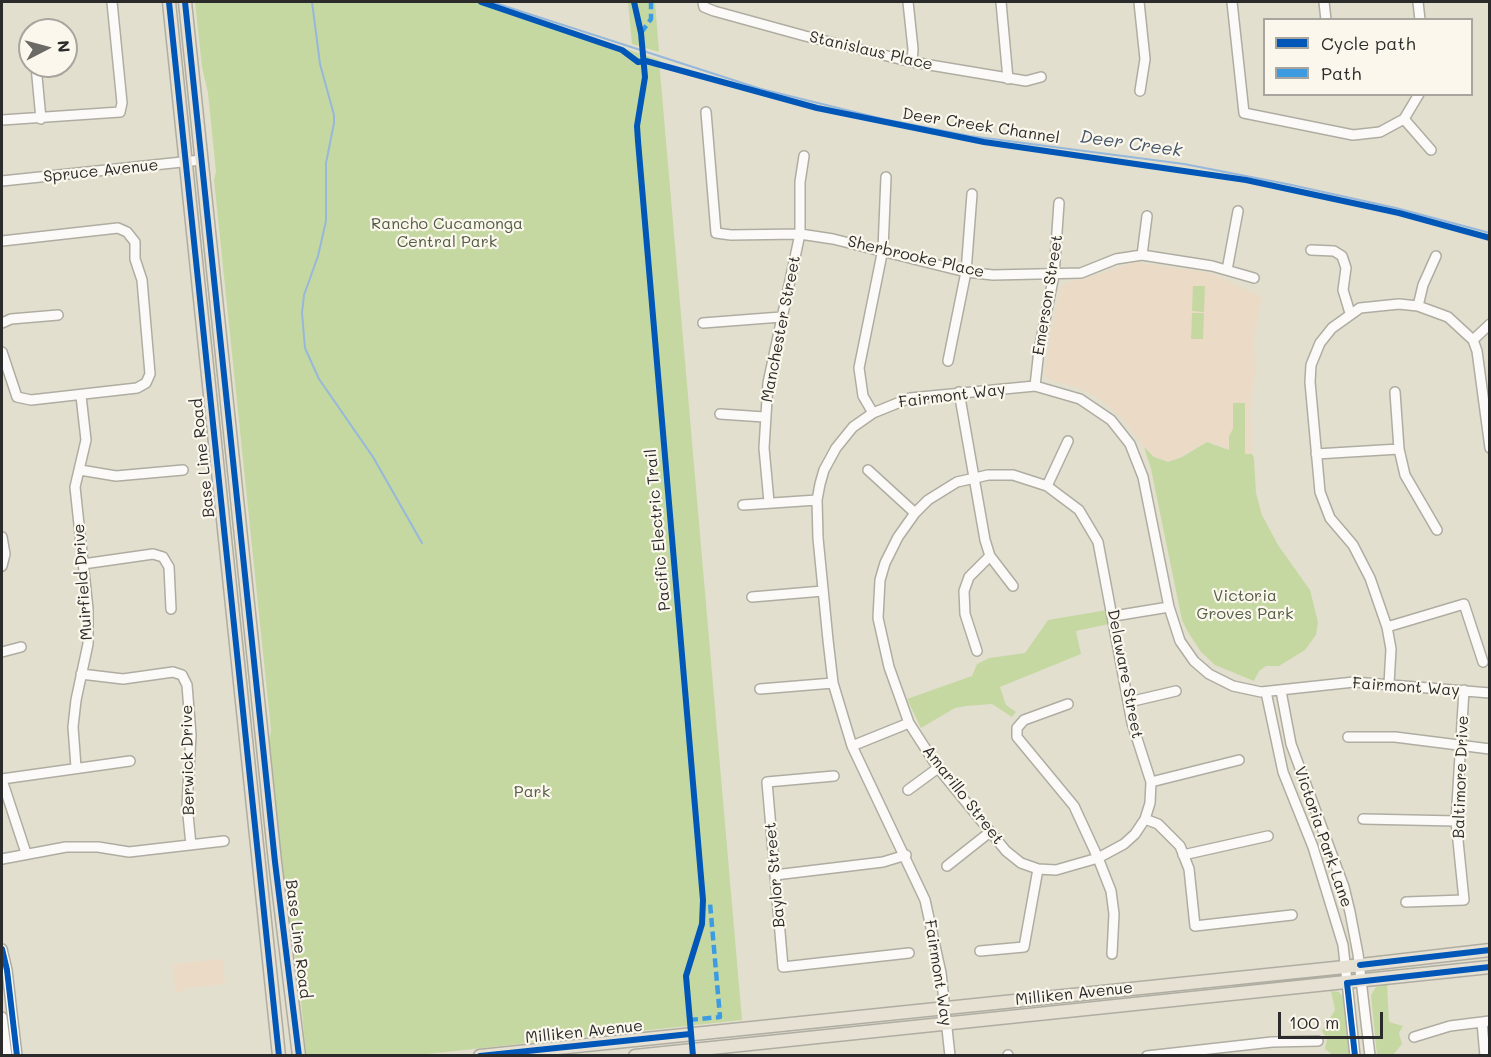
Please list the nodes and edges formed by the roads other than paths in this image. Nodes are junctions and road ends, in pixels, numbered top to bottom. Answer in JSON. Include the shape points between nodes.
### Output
{"nodes":[{"id":1,"x":112,"y":2,"type":"edge"},
{"id":2,"x":169,"y":2,"type":"edge"},
{"id":3,"x":185,"y":2,"type":"edge"},
{"id":4,"x":909,"y":2,"type":"edge"},
{"id":5,"x":1001,"y":2,"type":"edge"},
{"id":6,"x":1139,"y":2,"type":"edge"},
{"id":7,"x":1232,"y":2,"type":"edge"},
{"id":8,"x":1324,"y":2,"type":"edge"},
{"id":9,"x":1418,"y":2,"type":"edge"},
{"id":10,"x":704,"y":4,"type":"edge"},
{"id":11,"x":1326,"y":18,"type":"edge"},
{"id":12,"x":1420,"y":18,"type":"edge"},
{"id":13,"x":912,"y":62,"type":"junction"},
{"id":14,"x":37,"y":78,"type":"edge"},
{"id":15,"x":1041,"y":78,"type":"dead end"},
{"id":16,"x":1008,"y":79,"type":"junction"},
{"id":17,"x":1140,"y":92,"type":"dead end"},
{"id":18,"x":1418,"y":96,"type":"edge"},
{"id":19,"x":706,"y":112,"type":"dead end"},
{"id":20,"x":40,"y":119,"type":"junction"},
{"id":21,"x":1404,"y":119,"type":"junction"},
{"id":22,"x":2,"y":120,"type":"edge"},
{"id":23,"x":1431,"y":150,"type":"dead end"},
{"id":24,"x":804,"y":156,"type":"dead end"},
{"id":25,"x":201,"y":160,"type":"junction"},
{"id":26,"x":186,"y":162,"type":"junction"},
{"id":27,"x":886,"y":177,"type":"dead end"},
{"id":28,"x":2,"y":181,"type":"edge"},
{"id":29,"x":972,"y":194,"type":"dead end"},
{"id":30,"x":1059,"y":203,"type":"dead end"},
{"id":31,"x":1238,"y":211,"type":"dead end"},
{"id":32,"x":1147,"y":216,"type":"dead end"},
{"id":33,"x":800,"y":234,"type":"junction"},
{"id":34,"x":2,"y":241,"type":"edge"},
{"id":35,"x":883,"y":249,"type":"junction"},
{"id":36,"x":1311,"y":250,"type":"dead end"},
{"id":37,"x":1142,"y":255,"type":"junction"},
{"id":38,"x":1436,"y":256,"type":"dead end"},
{"id":39,"x":1227,"y":270,"type":"junction"},
{"id":40,"x":966,"y":272,"type":"junction"},
{"id":41,"x":1054,"y":274,"type":"junction"},
{"id":42,"x":1254,"y":278,"type":"dead end"},
{"id":43,"x":1418,"y":306,"type":"junction"},
{"id":44,"x":1350,"y":313,"type":"junction"},
{"id":45,"x":58,"y":315,"type":"dead end"},
{"id":46,"x":781,"y":316,"type":"junction"},
{"id":47,"x":2,"y":323,"type":"edge"},
{"id":48,"x":703,"y":323,"type":"dead end"},
{"id":49,"x":1490,"y":324,"type":"edge"},
{"id":50,"x":1473,"y":340,"type":"junction"},
{"id":51,"x":2,"y":352,"type":"edge"},
{"id":52,"x":948,"y":361,"type":"dead end"},
{"id":53,"x":1035,"y":386,"type":"junction"},
{"id":54,"x":959,"y":392,"type":"junction"},
{"id":55,"x":1395,"y":393,"type":"dead end"},
{"id":56,"x":81,"y":396,"type":"junction"},
{"id":57,"x":1486,"y":399,"type":"edge"},
{"id":58,"x":873,"y":413,"type":"junction"},
{"id":59,"x":720,"y":414,"type":"dead end"},
{"id":60,"x":764,"y":417,"type":"junction"},
{"id":61,"x":1068,"y":441,"type":"dead end"},
{"id":62,"x":1490,"y":447,"type":"edge"},
{"id":63,"x":1399,"y":449,"type":"junction"},
{"id":64,"x":1316,"y":454,"type":"junction"},
{"id":65,"x":80,"y":470,"type":"junction"},
{"id":66,"x":183,"y":470,"type":"dead end"},
{"id":67,"x":868,"y":470,"type":"dead end"},
{"id":68,"x":973,"y":477,"type":"junction"},
{"id":69,"x":1047,"y":486,"type":"junction"},
{"id":70,"x":817,"y":500,"type":"junction"},
{"id":71,"x":769,"y":502,"type":"junction"},
{"id":72,"x":743,"y":505,"type":"dead end"},
{"id":73,"x":915,"y":513,"type":"junction"},
{"id":74,"x":1437,"y":530,"type":"dead end"},
{"id":75,"x":2,"y":537,"type":"edge"},
{"id":76,"x":990,"y":556,"type":"junction"},
{"id":77,"x":83,"y":564,"type":"junction"},
{"id":78,"x":2,"y":565,"type":"edge"},
{"id":79,"x":1013,"y":586,"type":"dead end"},
{"id":80,"x":823,"y":591,"type":"junction"},
{"id":81,"x":752,"y":597,"type":"dead end"},
{"id":82,"x":1169,"y":607,"type":"junction"},
{"id":83,"x":171,"y":609,"type":"dead end"},
{"id":84,"x":1114,"y":616,"type":"junction"},
{"id":85,"x":1387,"y":627,"type":"junction"},
{"id":86,"x":21,"y":647,"type":"dead end"},
{"id":87,"x":977,"y":651,"type":"dead end"},
{"id":88,"x":2,"y":652,"type":"edge"},
{"id":89,"x":1483,"y":662,"type":"dead end"},
{"id":90,"x":81,"y":674,"type":"junction"},
{"id":91,"x":832,"y":683,"type":"junction"},
{"id":92,"x":1389,"y":684,"type":"junction"},
{"id":93,"x":760,"y":689,"type":"dead end"},
{"id":94,"x":1464,"y":690,"type":"junction"},
{"id":95,"x":1176,"y":691,"type":"dead end"},
{"id":96,"x":1281,"y":691,"type":"junction"},
{"id":97,"x":1266,"y":692,"type":"junction"},
{"id":98,"x":1490,"y":693,"type":"edge"},
{"id":99,"x":1129,"y":702,"type":"junction"},
{"id":100,"x":1068,"y":704,"type":"dead end"},
{"id":101,"x":909,"y":723,"type":"junction"},
{"id":102,"x":1348,"y":737,"type":"dead end"},
{"id":103,"x":1459,"y":745,"type":"junction"},
{"id":104,"x":852,"y":746,"type":"junction"},
{"id":105,"x":1490,"y":749,"type":"edge"},
{"id":106,"x":1239,"y":760,"type":"dead end"},
{"id":107,"x":130,"y":761,"type":"dead end"},
{"id":108,"x":76,"y":767,"type":"junction"},
{"id":109,"x":938,"y":768,"type":"junction"},
{"id":110,"x":834,"y":776,"type":"dead end"},
{"id":111,"x":2,"y":779,"type":"edge"},
{"id":112,"x":1151,"y":782,"type":"junction"},
{"id":113,"x":908,"y":790,"type":"dead end"},
{"id":114,"x":1145,"y":819,"type":"junction"},
{"id":115,"x":1363,"y":819,"type":"dead end"},
{"id":116,"x":1456,"y":821,"type":"junction"},
{"id":117,"x":990,"y":832,"type":"junction"},
{"id":118,"x":1268,"y":836,"type":"dead end"},
{"id":119,"x":224,"y":841,"type":"dead end"},
{"id":120,"x":191,"y":845,"type":"junction"},
{"id":121,"x":26,"y":853,"type":"junction"},
{"id":122,"x":906,"y":855,"type":"junction"},
{"id":123,"x":1183,"y":855,"type":"junction"},
{"id":124,"x":1098,"y":858,"type":"junction"},
{"id":125,"x":2,"y":859,"type":"edge"},
{"id":126,"x":947,"y":866,"type":"dead end"},
{"id":127,"x":1038,"y":869,"type":"junction"},
{"id":128,"x":775,"y":875,"type":"junction"},
{"id":129,"x":1406,"y":902,"type":"dead end"},
{"id":130,"x":1292,"y":915,"type":"dead end"},
{"id":131,"x":2,"y":949,"type":"edge"},
{"id":132,"x":1490,"y":950,"type":"edge"},
{"id":133,"x":980,"y":951,"type":"dead end"},
{"id":134,"x":909,"y":953,"type":"dead end"},
{"id":135,"x":1112,"y":954,"type":"dead end"},
{"id":136,"x":1360,"y":965,"type":"junction"},
{"id":137,"x":1346,"y":967,"type":"junction"},
{"id":138,"x":1490,"y":967,"type":"edge"},
{"id":139,"x":1362,"y":982,"type":"junction"},
{"id":140,"x":1347,"y":983,"type":"junction"},
{"id":141,"x":945,"y":1007,"type":"junction"},
{"id":142,"x":2,"y":1017,"type":"edge"},
{"id":143,"x":1486,"y":1022,"type":"edge"},
{"id":144,"x":946,"y":1025,"type":"junction"},
{"id":145,"x":1414,"y":1037,"type":"dead end"},
{"id":146,"x":1318,"y":1041,"type":"dead end"},
{"id":147,"x":1168,"y":1054,"type":"edge"},
{"id":148,"x":7,"y":1056,"type":"edge"},
{"id":149,"x":17,"y":1056,"type":"edge"},
{"id":150,"x":279,"y":1056,"type":"edge"},
{"id":151,"x":299,"y":1056,"type":"edge"},
{"id":152,"x":480,"y":1056,"type":"edge"},
{"id":153,"x":635,"y":1056,"type":"edge"},
{"id":154,"x":950,"y":1056,"type":"edge"},
{"id":155,"x":1147,"y":1056,"type":"edge"},
{"id":156,"x":1355,"y":1056,"type":"edge"},
{"id":157,"x":1370,"y":1056,"type":"edge"},
{"id":158,"x":1485,"y":1056,"type":"edge"}],
"edges":[{"from":1,"to":20,"type":"street","via":[[120,111]]},
{"from":2,"to":26,"type":"main road","name":"Base Line Road"},
{"from":3,"to":25,"type":"main road","name":"Base Line Road"},
{"from":4,"to":13,"type":"street"},
{"from":5,"to":16,"type":"street"},
{"from":6,"to":17,"type":"street","via":[[1145,59]]},
{"from":7,"to":21,"type":"street","via":[[1244,113],[1353,135],[1380,132]]},
{"from":8,"to":11,"type":"street"},
{"from":9,"to":12,"type":"street"},
{"from":10,"to":13,"type":"street","name":"Stanislaus Place","via":[[805,36]]},
{"from":13,"to":16,"type":"street","name":"Stanislaus Place"},
{"from":14,"to":20,"type":"street"},
{"from":15,"to":16,"type":"street","name":"Stanislaus Place"},
{"from":18,"to":21,"type":"street"},
{"from":19,"to":33,"type":"street","name":"Sherbrooke Place","via":[[716,233]]},
{"from":20,"to":22,"type":"street"},
{"from":21,"to":23,"type":"street"},
{"from":24,"to":33,"type":"street","name":"Manchester Street"},
{"from":25,"to":26,"type":"street","name":"Spruce Avenue"},
{"from":25,"to":151,"type":"main road","name":"Base Line Road"},
{"from":26,"to":28,"type":"street","name":"Spruce Avenue"},
{"from":26,"to":150,"type":"main road","name":"Base Line Road"},
{"from":27,"to":35,"type":"street"},
{"from":29,"to":40,"type":"street"},
{"from":30,"to":41,"type":"street","name":"Emerson Street"},
{"from":31,"to":39,"type":"street"},
{"from":32,"to":37,"type":"street"},
{"from":33,"to":35,"type":"street","name":"Sherbrooke Place"},
{"from":33,"to":46,"type":"street","name":"Manchester Street"},
{"from":34,"to":56,"type":"street","via":[[118,228],[135,242],[135,259],[142,280],[150,374],[147,383]]},
{"from":35,"to":40,"type":"street","name":"Sherbrooke Place"},
{"from":35,"to":58,"type":"street","via":[[859,368],[863,396]]},
{"from":36,"to":44,"type":"street","via":[[1334,251],[1342,256],[1346,268],[1343,290]]},
{"from":37,"to":39,"type":"street","name":"Sherbrooke Place"},
{"from":37,"to":41,"type":"street","name":"Sherbrooke Place","via":[[1116,259],[1081,273]]},
{"from":38,"to":43,"type":"street"},
{"from":39,"to":42,"type":"street","name":"Sherbrooke Place"},
{"from":40,"to":41,"type":"street","name":"Sherbrooke Place"},
{"from":40,"to":52,"type":"street"},
{"from":41,"to":53,"type":"street","name":"Emerson Street"},
{"from":43,"to":44,"type":"street","via":[[1379,305]]},
{"from":43,"to":50,"type":"street","via":[[1448,317]]},
{"from":44,"to":64,"type":"street","via":[[1320,343],[1311,365]]},
{"from":45,"to":47,"type":"street"},
{"from":46,"to":48,"type":"street"},
{"from":46,"to":60,"type":"street","name":"Manchester Street"},
{"from":49,"to":50,"type":"street"},
{"from":50,"to":57,"type":"street"},
{"from":51,"to":56,"type":"street","via":[[17,397],[31,400]]},
{"from":53,"to":54,"type":"street","name":"Fairmont Way"},
{"from":53,"to":82,"type":"street","name":"Fairmont Way","via":[[1065,393],[1096,408],[1130,444],[1143,477]]},
{"from":54,"to":58,"type":"street","name":"Fairmont Way","via":[[910,398]]},
{"from":54,"to":68,"type":"street"},
{"from":55,"to":63,"type":"street"},
{"from":56,"to":65,"type":"street","name":"Muirfield Drive","via":[[86,440]]},
{"from":57,"to":62,"type":"street"},
{"from":58,"to":70,"type":"street","name":"Fairmont Way","via":[[836,448],[824,470]]},
{"from":59,"to":60,"type":"street"},
{"from":60,"to":71,"type":"street","name":"Manchester Street"},
{"from":61,"to":69,"type":"street"},
{"from":63,"to":64,"type":"street"},
{"from":63,"to":74,"type":"street","via":[[1405,476]]},
{"from":64,"to":85,"type":"street","via":[[1324,508],[1362,560]]},
{"from":65,"to":66,"type":"street","via":[[116,476]]},
{"from":65,"to":77,"type":"street","name":"Muirfield Drive","via":[[75,487]]},
{"from":67,"to":73,"type":"street"},
{"from":68,"to":69,"type":"street","name":"Delaware Street","via":[[1013,475]]},
{"from":68,"to":73,"type":"street","name":"Amarillo Street","via":[[942,490]]},
{"from":68,"to":76,"type":"street"},
{"from":69,"to":84,"type":"street","name":"Delaware Street","via":[[1079,510],[1098,542]]},
{"from":70,"to":71,"type":"street"},
{"from":70,"to":80,"type":"street","name":"Fairmont Way"},
{"from":71,"to":72,"type":"street"},
{"from":73,"to":101,"type":"street","name":"Amarillo Street","via":[[885,563],[878,599],[887,658]]},
{"from":75,"to":78,"type":"street"},
{"from":76,"to":79,"type":"street"},
{"from":76,"to":87,"type":"street","via":[[969,577],[964,591],[965,614]]},
{"from":77,"to":83,"type":"street","via":[[153,554],[163,557],[170,567]]},
{"from":77,"to":90,"type":"street","name":"Muirfield Drive","via":[[88,644]]},
{"from":80,"to":81,"type":"street"},
{"from":80,"to":91,"type":"street","name":"Fairmont Way"},
{"from":82,"to":84,"type":"street"},
{"from":82,"to":97,"type":"street","name":"Fairmont Way","via":[[1180,641],[1194,661],[1233,686]]},
{"from":84,"to":99,"type":"street","name":"Delaware Street"},
{"from":85,"to":89,"type":"street","via":[[1464,604]]},
{"from":85,"to":92,"type":"street","via":[[1391,649]]},
{"from":86,"to":88,"type":"street"},
{"from":90,"to":108,"type":"street","name":"Muirfield Drive","via":[[73,727]]},
{"from":90,"to":120,"type":"street","name":"Berwick Drive","via":[[123,679],[174,672],[182,675],[187,685],[190,735],[187,805]]},
{"from":91,"to":93,"type":"street"},
{"from":91,"to":104,"type":"street","name":"Fairmont Way"},
{"from":92,"to":94,"type":"street","name":"Fairmont Way"},
{"from":92,"to":96,"type":"street","name":"Fairmont Way","via":[[1354,682]]},
{"from":94,"to":98,"type":"street","name":"Fairmont Way"},
{"from":94,"to":103,"type":"street","name":"Baltimore Drive"},
{"from":95,"to":99,"type":"street"},
{"from":96,"to":97,"type":"street","name":"Fairmont Way"},
{"from":96,"to":136,"type":"street","name":"Victoria Park Lane","via":[[1288,732],[1306,790],[1344,887]]},
{"from":97,"to":137,"type":"street","name":"Victoria Park Lane","via":[[1283,771],[1329,890]]},
{"from":99,"to":112,"type":"street","name":"Delaware Street"},
{"from":100,"to":124,"type":"street","via":[[1024,720],[1017,728],[1017,736],[1074,806]]},
{"from":101,"to":104,"type":"street"},
{"from":101,"to":109,"type":"street","name":"Amarillo Street"},
{"from":102,"to":103,"type":"street","via":[[1395,737]]},
{"from":103,"to":105,"type":"street"},
{"from":103,"to":116,"type":"street","name":"Baltimore Drive"},
{"from":104,"to":122,"type":"street","name":"Fairmont Way"},
{"from":106,"to":112,"type":"street"},
{"from":107,"to":108,"type":"street"},
{"from":108,"to":111,"type":"street"},
{"from":109,"to":113,"type":"street"},
{"from":109,"to":117,"type":"street","name":"Amarillo Street"},
{"from":110,"to":128,"type":"street","name":"Baylor Street","via":[[767,783]]},
{"from":111,"to":121,"type":"street"},
{"from":112,"to":114,"type":"street","name":"Delaware Street"},
{"from":114,"to":123,"type":"street","via":[[1158,824]]},
{"from":114,"to":124,"type":"street","name":"Delaware Street","via":[[1124,844]]},
{"from":115,"to":116,"type":"street"},
{"from":116,"to":129,"type":"street","name":"Baltimore Drive","via":[[1464,900]]},
{"from":117,"to":126,"type":"street"},
{"from":117,"to":127,"type":"street","name":"Amarillo Street","via":[[1021,863]]},
{"from":118,"to":123,"type":"street"},
{"from":119,"to":120,"type":"street"},
{"from":120,"to":121,"type":"street","via":[[129,852],[66,847]]},
{"from":121,"to":125,"type":"street"},
{"from":122,"to":128,"type":"street","via":[[883,862]]},
{"from":122,"to":141,"type":"street","name":"Fairmont Way","via":[[934,930]]},
{"from":123,"to":130,"type":"street","via":[[1189,869],[1195,926]]},
{"from":124,"to":127,"type":"street","via":[[1056,870]]},
{"from":124,"to":135,"type":"street","via":[[1111,891]]},
{"from":127,"to":133,"type":"street","via":[[1024,947]]},
{"from":128,"to":134,"type":"street","name":"Baylor Street","via":[[783,968]]},
{"from":131,"to":149,"type":"street"},
{"from":132,"to":136,"type":"main road","name":"Milliken Avenue"},
{"from":136,"to":137,"type":"main road","name":"Milliken Avenue"},
{"from":136,"to":139,"type":"street","name":"Victoria Park Lane"},
{"from":137,"to":140,"type":"street","name":"Victoria Park Lane"},
{"from":137,"to":141,"type":"main road","name":"Milliken Avenue"},
{"from":138,"to":139,"type":"main road","name":"Milliken Avenue"},
{"from":139,"to":140,"type":"main road","name":"Milliken Avenue"},
{"from":139,"to":157,"type":"street","name":"Victoria Park Lane"},
{"from":140,"to":144,"type":"main road","name":"Milliken Avenue"},
{"from":140,"to":156,"type":"street","name":"Victoria Park Lane"},
{"from":141,"to":144,"type":"street","name":"Fairmont Way"},
{"from":141,"to":152,"type":"main road","name":"Milliken Avenue"},
{"from":142,"to":148,"type":"street"},
{"from":143,"to":145,"type":"street","via":[[1450,1026]]},
{"from":143,"to":158,"type":"street"},
{"from":144,"to":153,"type":"main road","name":"Milliken Avenue"},
{"from":144,"to":154,"type":"street","name":"Fairmont Way"},
{"from":146,"to":147,"type":"street"},
{"from":147,"to":155,"type":"street"}]}
